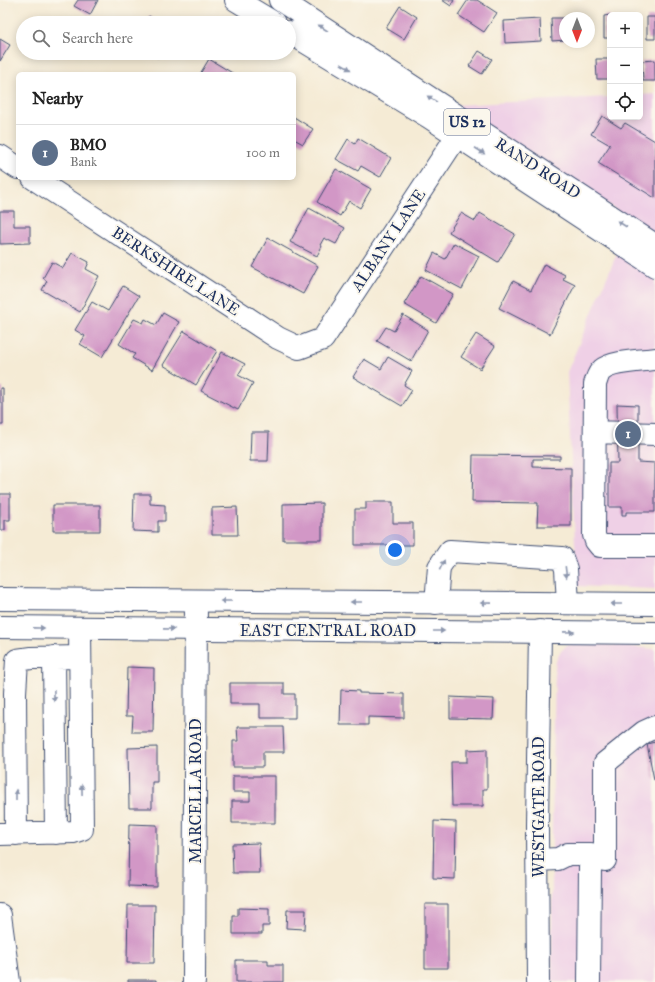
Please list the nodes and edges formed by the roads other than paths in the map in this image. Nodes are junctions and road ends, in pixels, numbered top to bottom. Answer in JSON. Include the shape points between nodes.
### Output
{"nodes":[{"id":1,"x":236,"y":0,"type":"edge"},
{"id":2,"x":280,"y":0,"type":"edge"},
{"id":3,"x":262,"y":16,"type":"edge"},
{"id":4,"x":296,"y":36,"type":"edge"},
{"id":5,"x":454,"y":142,"type":"dead end"},
{"id":6,"x":0,"y":156,"type":"edge"},
{"id":7,"x":16,"y":167,"type":"edge"},
{"id":8,"x":37,"y":180,"type":"edge"},
{"id":9,"x":655,"y":245,"type":"edge"},
{"id":10,"x":655,"y":266,"type":"edge"},
{"id":11,"x":323,"y":339,"type":"joint"},
{"id":12,"x":655,"y":359,"type":"edge"},
{"id":13,"x":595,"y":432,"type":"junction"},
{"id":14,"x":655,"y":434,"type":"edge"},
{"id":15,"x":655,"y":546,"type":"edge"},
{"id":16,"x":0,"y":599,"type":"edge"},
{"id":17,"x":196,"y":601,"type":"junction"},
{"id":18,"x":436,"y":603,"type":"junction"},
{"id":19,"x":568,"y":604,"type":"junction"},
{"id":20,"x":655,"y":604,"type":"edge"},
{"id":21,"x":0,"y":627,"type":"edge"},
{"id":22,"x":80,"y":628,"type":"junction"},
{"id":23,"x":195,"y":629,"type":"junction"},
{"id":24,"x":540,"y":631,"type":"junction"},
{"id":25,"x":655,"y":633,"type":"edge"},
{"id":26,"x":54,"y":657,"type":"junction"},
{"id":27,"x":80,"y":657,"type":"junction"},
{"id":28,"x":8,"y":694,"type":"edge"},
{"id":29,"x":655,"y":727,"type":"edge"},
{"id":30,"x":56,"y":833,"type":"junction"},
{"id":31,"x":8,"y":834,"type":"edge"},
{"id":32,"x":548,"y":859,"type":"junction"},
{"id":33,"x":598,"y":863,"type":"junction"},
{"id":34,"x":0,"y":915,"type":"edge"},
{"id":35,"x":9,"y":982,"type":"edge"},
{"id":36,"x":194,"y":982,"type":"edge"},
{"id":37,"x":538,"y":982,"type":"edge"},
{"id":38,"x":589,"y":982,"type":"edge"}],
"edges":[{"from":1,"to":3,"type":"main road"},
{"from":9,"to":2,"type":"main road","name":"RAND ROAD","number":"US 12","one_way":true},
{"from":4,"to":10,"type":"main road","name":"RAND ROAD","number":"US 12","one_way":true,"via":[[429,117]]},
{"from":5,"to":11,"type":"main road","name":"ALBANY LANE"},
{"from":6,"to":7,"type":"main road"},
{"from":8,"to":11,"type":"main road","name":"BERKSHIRE LANE","via":[[278,338],[299,348]]},
{"from":12,"to":13,"type":"main road","via":[[612,365],[603,369],[597,376]]},
{"from":13,"to":14,"type":"main road"},
{"from":13,"to":15,"type":"main road","via":[[596,541],[600,546]]},
{"from":16,"to":17,"type":"main road","name":"EAST CENTRAL ROAD"},
{"from":18,"to":17,"type":"main road","name":"EAST CENTRAL ROAD","one_way":true},
{"from":17,"to":23,"type":"main road","name":"MARCELLA ROAD"},
{"from":19,"to":18,"type":"main road","name":"EAST CENTRAL ROAD","one_way":true},
{"from":18,"to":19,"type":"main road","one_way":true,"via":[[439,567],[450,551],[562,558],[566,569]]},
{"from":20,"to":19,"type":"main road","name":"EAST CENTRAL ROAD","one_way":true},
{"from":21,"to":22,"type":"main road","name":"EAST CENTRAL ROAD","one_way":true},
{"from":22,"to":23,"type":"main road","name":"EAST CENTRAL ROAD","one_way":true},
{"from":22,"to":27,"type":"main road"},
{"from":23,"to":24,"type":"main road","name":"EAST CENTRAL ROAD","one_way":true},
{"from":23,"to":36,"type":"main road","name":"MARCELLA ROAD"},
{"from":24,"to":25,"type":"main road","name":"EAST CENTRAL ROAD","one_way":true},
{"from":24,"to":32,"type":"main road","name":"WESTGATE ROAD"},
{"from":26,"to":27,"type":"main road"},
{"from":26,"to":28,"type":"main road","via":[[17,660]]},
{"from":26,"to":30,"type":"main road","one_way":true},
{"from":30,"to":27,"type":"main road","one_way":true,"via":[[82,829]]},
{"from":31,"to":28,"type":"main road","one_way":true},
{"from":29,"to":33,"type":"main road","via":[[644,732],[605,763]]},
{"from":30,"to":31,"type":"main road"},
{"from":32,"to":33,"type":"main road","via":[[568,854],[591,854]]},
{"from":32,"to":37,"type":"main road","name":"WESTGATE ROAD"},
{"from":33,"to":38,"type":"main road"},
{"from":34,"to":35,"type":"main road"}]}
